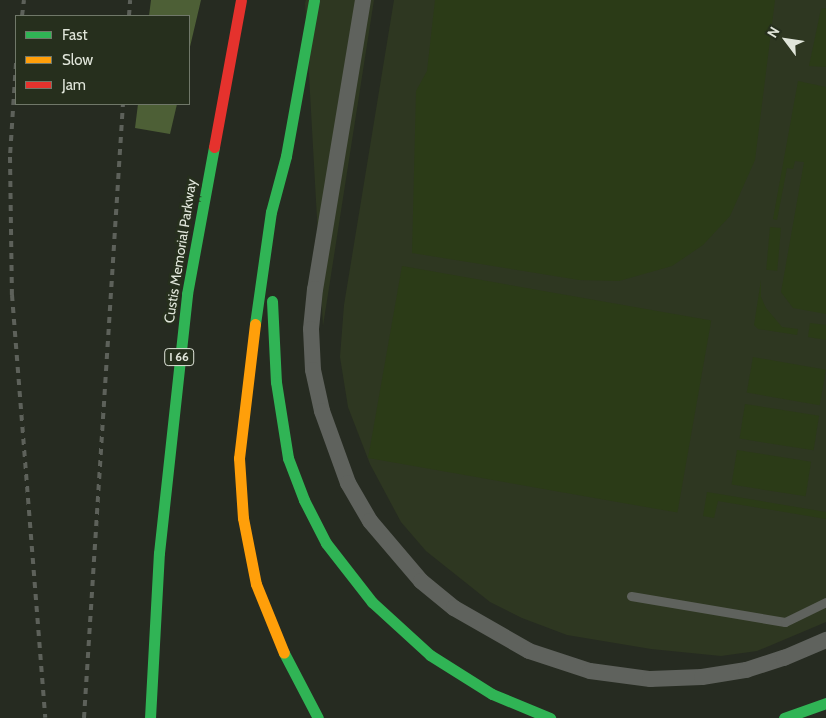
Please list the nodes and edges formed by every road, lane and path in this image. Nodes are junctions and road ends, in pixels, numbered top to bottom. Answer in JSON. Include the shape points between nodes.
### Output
{"nodes":[{"id":1,"x":241,"y":0,"type":"edge"},
{"id":2,"x":314,"y":0,"type":"edge"},
{"id":3,"x":363,"y":0,"type":"edge"},
{"id":4,"x":286,"y":156,"type":"junction"},
{"id":5,"x":631,"y":596,"type":"dead end"},
{"id":6,"x":826,"y":602,"type":"edge"},
{"id":7,"x":826,"y":640,"type":"edge"},
{"id":8,"x":826,"y":703,"type":"edge"},
{"id":9,"x":150,"y":718,"type":"edge"},
{"id":10,"x":318,"y":718,"type":"edge"},
{"id":11,"x":550,"y":718,"type":"edge"},
{"id":12,"x":784,"y":718,"type":"edge"}],
"edges":[{"from":1,"to":9,"type":"highway","name":"Custis Memorial Parkway","number":"I 66","via":[[186,304],[159,553]]},
{"from":2,"to":4,"type":"highway"},
{"from":3,"to":7,"type":"street","via":[[311,329],[322,411],[348,483],[370,521],[421,581],[454,608],[528,651],[590,671],[650,679],[702,677],[746,670]]},
{"from":4,"to":10,"type":"highway","via":[[271,212],[246,382],[239,458],[240,489],[248,551],[264,607],[293,674]]},
{"from":4,"to":11,"type":"highway","via":[[283,213],[273,285],[272,350],[283,436],[304,500],[326,543],[372,602],[430,655],[492,694]]},
{"from":5,"to":6,"type":"lane","via":[[785,622]]},
{"from":8,"to":12,"type":"highway"}]}
